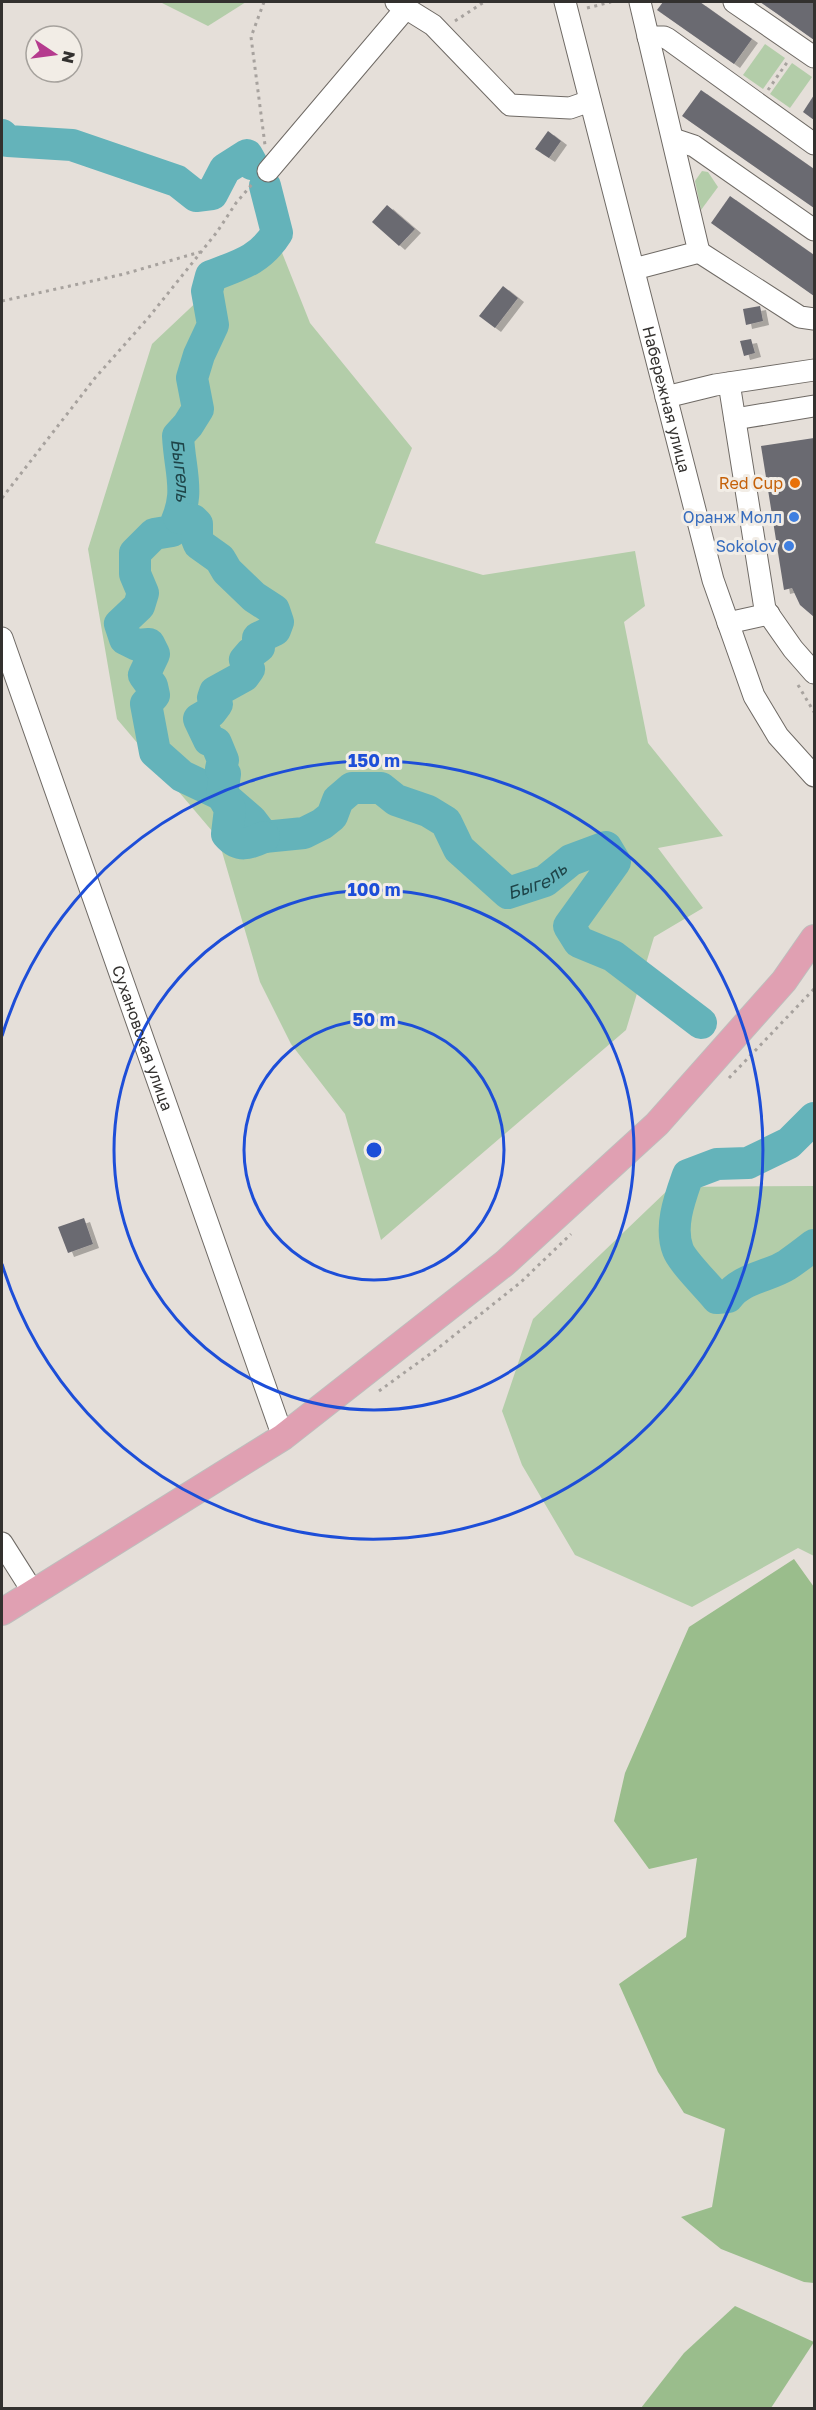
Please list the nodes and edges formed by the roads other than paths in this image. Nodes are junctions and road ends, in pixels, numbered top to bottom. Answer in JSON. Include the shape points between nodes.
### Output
{"nodes":[{"id":1,"x":565,"y":2,"type":"edge"},
{"id":2,"x":640,"y":2,"type":"edge"},
{"id":3,"x":734,"y":2,"type":"edge"},
{"id":4,"x":402,"y":4,"type":"edge"},
{"id":5,"x":648,"y":37,"type":"junction"},
{"id":6,"x":807,"y":51,"type":"edge"},
{"id":7,"x":590,"y":101,"type":"junction"},
{"id":8,"x":673,"y":139,"type":"junction"},
{"id":9,"x":814,"y":144,"type":"edge"},
{"id":10,"x":268,"y":171,"type":"road end"},
{"id":11,"x":814,"y":230,"type":"edge"},
{"id":12,"x":699,"y":252,"type":"junction"},
{"id":13,"x":634,"y":269,"type":"junction"},
{"id":14,"x":814,"y":319,"type":"edge"},
{"id":15,"x":814,"y":370,"type":"edge"},
{"id":16,"x":729,"y":383,"type":"junction"},
{"id":17,"x":666,"y":398,"type":"junction"},
{"id":18,"x":814,"y":406,"type":"edge"},
{"id":19,"x":735,"y":419,"type":"junction"},
{"id":20,"x":769,"y":614,"type":"junction"},
{"id":21,"x":728,"y":623,"type":"junction"},
{"id":22,"x":2,"y":638,"type":"edge"},
{"id":23,"x":814,"y":673,"type":"edge"},
{"id":24,"x":814,"y":776,"type":"edge"},
{"id":25,"x":814,"y":938,"type":"edge"},
{"id":26,"x":283,"y":1437,"type":"junction"},
{"id":27,"x":2,"y":1543,"type":"edge"},
{"id":28,"x":33,"y":1593,"type":"junction"},
{"id":29,"x":2,"y":1611,"type":"edge"}],
"edges":[{"from":1,"to":7,"type":"street","name":"Набережная улица"},
{"from":2,"to":5,"type":"street"},
{"from":3,"to":6,"type":"street"},
{"from":4,"to":7,"type":"street","via":[[434,25],[510,105],[570,108]]},
{"from":4,"to":10,"type":"street"},
{"from":5,"to":8,"type":"street"},
{"from":5,"to":9,"type":"street","via":[[668,39]]},
{"from":7,"to":13,"type":"street","name":"Набережная улица"},
{"from":8,"to":11,"type":"street","via":[[694,146]]},
{"from":8,"to":12,"type":"street"},
{"from":12,"to":13,"type":"street"},
{"from":12,"to":14,"type":"street","via":[[800,316]]},
{"from":13,"to":17,"type":"street","name":"Набережная улица"},
{"from":15,"to":16,"type":"street"},
{"from":16,"to":17,"type":"street"},
{"from":16,"to":19,"type":"street"},
{"from":17,"to":21,"type":"street","name":"Набережная улица","via":[[713,580]]},
{"from":18,"to":19,"type":"street"},
{"from":19,"to":20,"type":"street","via":[[765,609]]},
{"from":20,"to":21,"type":"street"},
{"from":20,"to":23,"type":"street"},
{"from":21,"to":24,"type":"street","name":"Набережная улица","via":[[754,696],[778,736]]},
{"from":22,"to":26,"type":"street","name":"Сухановская улица"},
{"from":25,"to":26,"type":"main road","via":[[784,981],[657,1124],[505,1263]]},
{"from":26,"to":28,"type":"main road"},
{"from":27,"to":28,"type":"street"},
{"from":28,"to":29,"type":"main road"}]}
